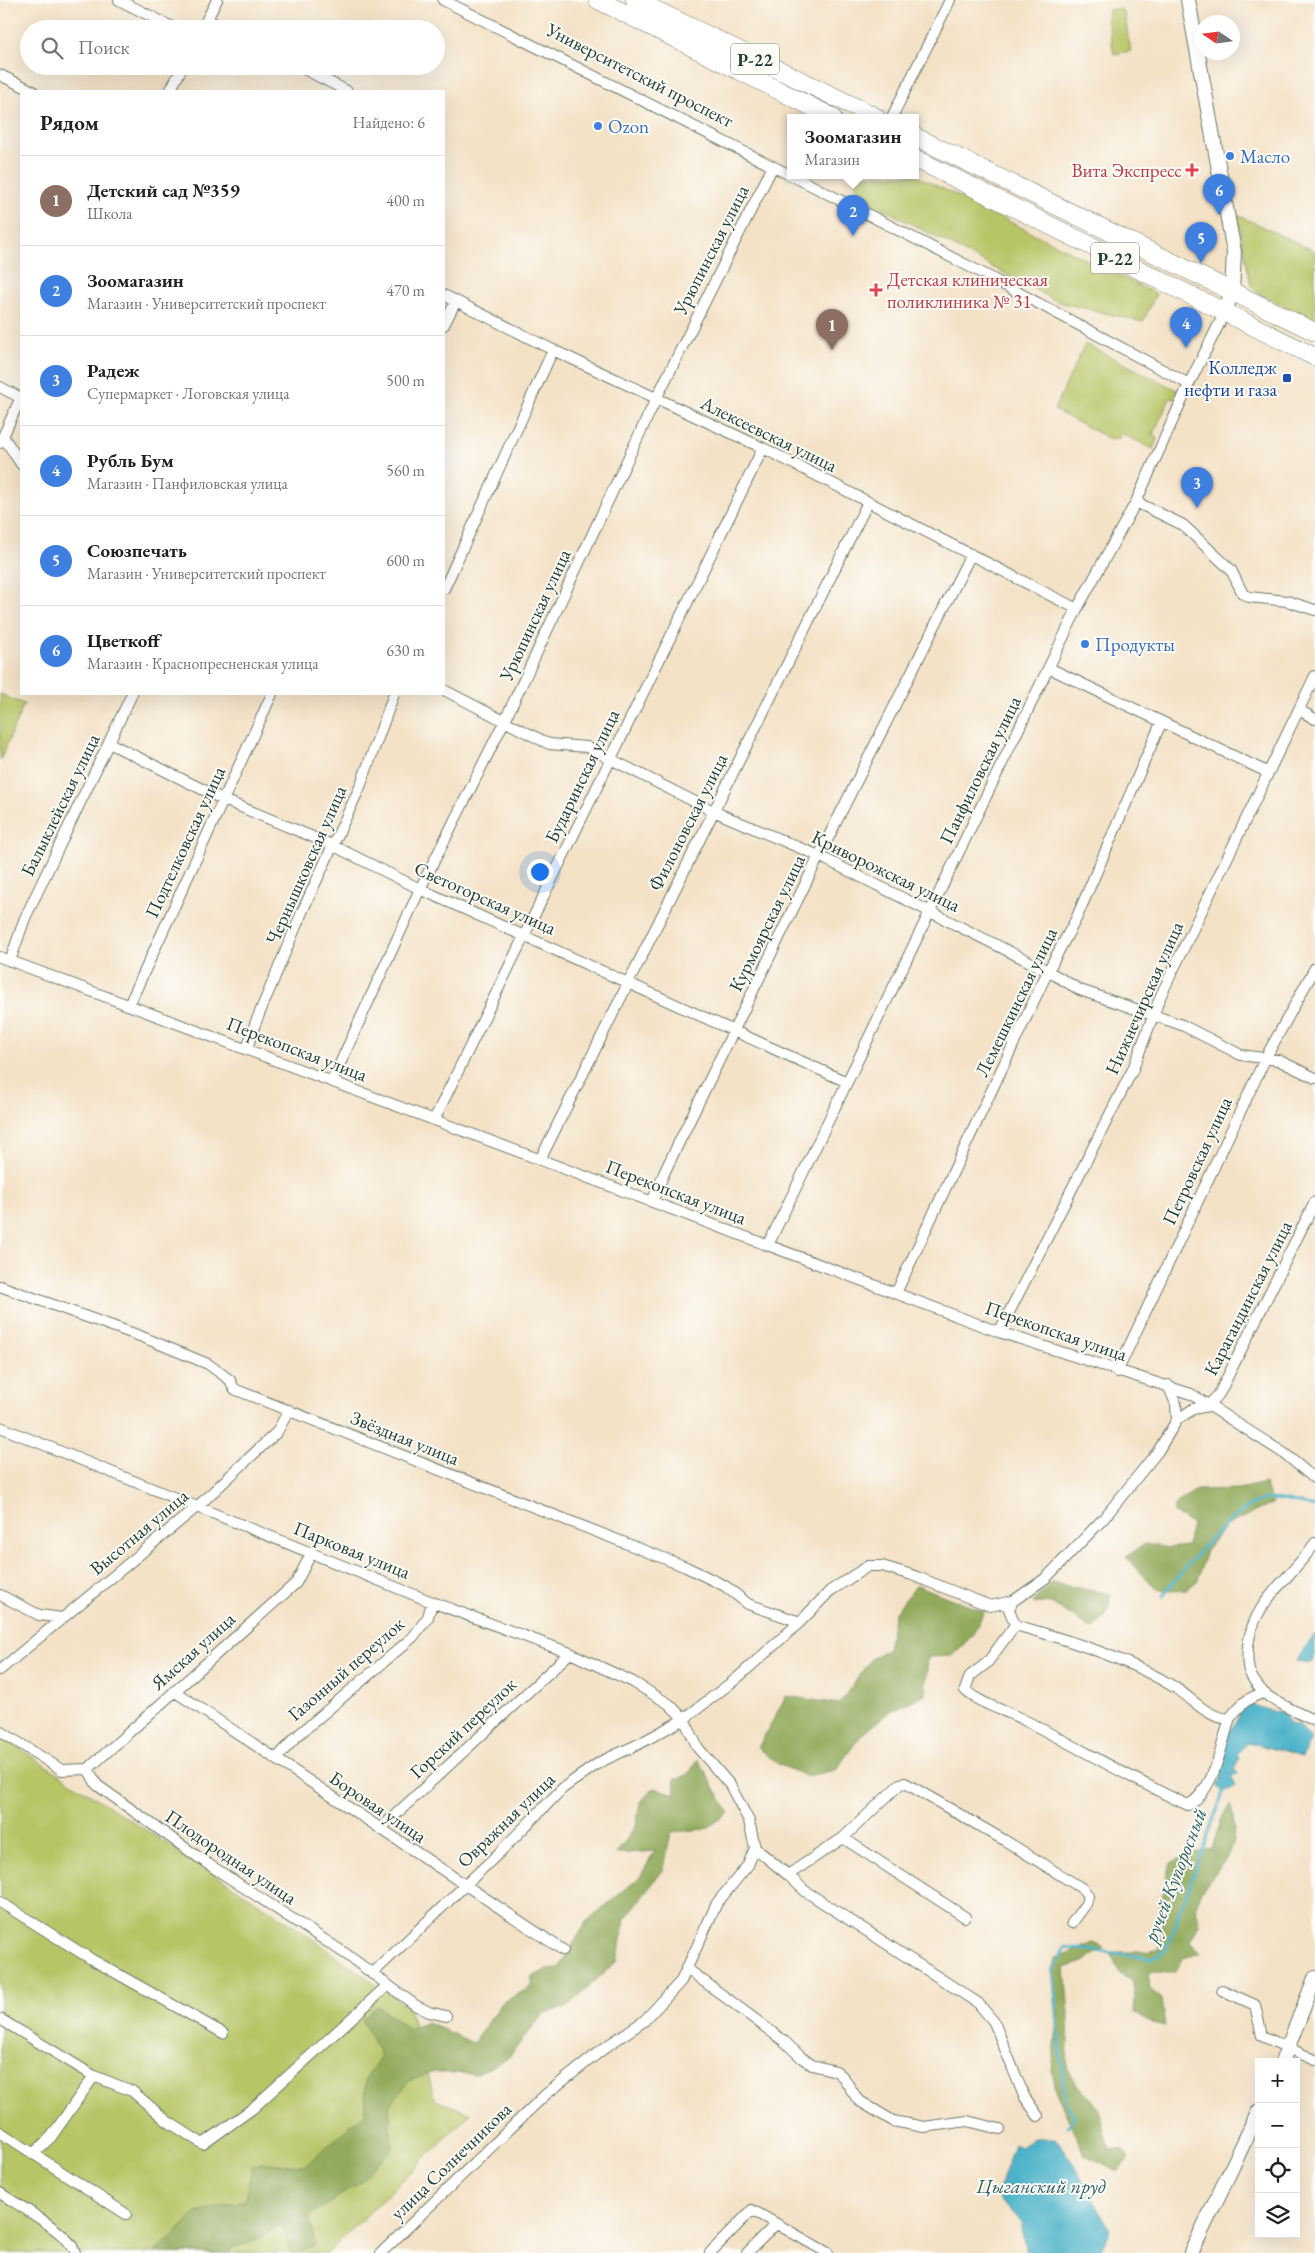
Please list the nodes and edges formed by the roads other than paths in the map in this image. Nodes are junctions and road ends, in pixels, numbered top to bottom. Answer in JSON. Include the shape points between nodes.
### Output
{"nodes":[{"id":1,"x":119,"y":0,"type":"edge"},
{"id":2,"x":217,"y":0,"type":"edge"},
{"id":3,"x":443,"y":0,"type":"edge"},
{"id":4,"x":598,"y":0,"type":"edge"},
{"id":5,"x":635,"y":0,"type":"edge"},
{"id":6,"x":950,"y":0,"type":"edge"},
{"id":7,"x":1188,"y":0,"type":"edge"},
{"id":8,"x":158,"y":20,"type":"edge"},
{"id":9,"x":207,"y":20,"type":"edge"},
{"id":10,"x":0,"y":75,"type":"edge"},
{"id":11,"x":178,"y":75,"type":"edge"},
{"id":12,"x":316,"y":75,"type":"edge"},
{"id":13,"x":31,"y":90,"type":"edge"},
{"id":14,"x":171,"y":90,"type":"edge"},
{"id":15,"x":345,"y":90,"type":"edge"},
{"id":16,"x":826,"y":114,"type":"edge"},
{"id":17,"x":870,"y":114,"type":"edge"},
{"id":18,"x":893,"y":114,"type":"edge"},
{"id":19,"x":919,"y":138,"type":"edge"},
{"id":20,"x":919,"y":160,"type":"edge"},
{"id":21,"x":773,"y":166,"type":"junction"},
{"id":22,"x":787,"y":173,"type":"edge"},
{"id":23,"x":799,"y":179,"type":"edge"},
{"id":24,"x":1232,"y":292,"type":"junction"},
{"id":25,"x":445,"y":296,"type":"edge"},
{"id":26,"x":456,"y":301,"type":"junction"},
{"id":27,"x":1225,"y":312,"type":"junction"},
{"id":28,"x":445,"y":323,"type":"edge"},
{"id":29,"x":1315,"y":332,"type":"edge"},
{"id":30,"x":553,"y":350,"type":"junction"},
{"id":31,"x":1315,"y":358,"type":"edge"},
{"id":32,"x":1189,"y":384,"type":"junction"},
{"id":33,"x":0,"y":387,"type":"edge"},
{"id":34,"x":20,"y":397,"type":"edge"},
{"id":35,"x":656,"y":399,"type":"junction"},
{"id":36,"x":20,"y":400,"type":"edge"},
{"id":37,"x":2,"y":440,"type":"edge"},
{"id":38,"x":763,"y":448,"type":"junction"},
{"id":39,"x":20,"y":463,"type":"edge"},
{"id":40,"x":868,"y":502,"type":"junction"},
{"id":41,"x":1136,"y":502,"type":"junction"},
{"id":42,"x":971,"y":554,"type":"junction"},
{"id":43,"x":445,"y":587,"type":"edge"},
{"id":44,"x":1077,"y":609,"type":"junction"},
{"id":45,"x":1315,"y":610,"type":"edge"},
{"id":46,"x":1049,"y":668,"type":"junction"},
{"id":47,"x":1315,"y":676,"type":"edge"},
{"id":48,"x":445,"y":690,"type":"edge"},
{"id":49,"x":132,"y":695,"type":"edge"},
{"id":50,"x":272,"y":695,"type":"edge"},
{"id":51,"x":394,"y":695,"type":"edge"},
{"id":52,"x":1299,"y":710,"type":"junction"},
{"id":53,"x":1315,"y":719,"type":"edge"},
{"id":54,"x":505,"y":720,"type":"junction"},
{"id":55,"x":1161,"y":723,"type":"junction"},
{"id":56,"x":109,"y":744,"type":"junction"},
{"id":57,"x":610,"y":758,"type":"junction"},
{"id":58,"x":1267,"y":772,"type":"junction"},
{"id":59,"x":224,"y":800,"type":"junction"},
{"id":60,"x":713,"y":811,"type":"junction"},
{"id":61,"x":332,"y":845,"type":"junction"},
{"id":62,"x":819,"y":856,"type":"junction"},
{"id":63,"x":420,"y":889,"type":"junction"},
{"id":64,"x":931,"y":913,"type":"junction"},
{"id":65,"x":524,"y":935,"type":"junction"},
{"id":66,"x":0,"y":957,"type":"edge"},
{"id":67,"x":10,"y":961,"type":"junction"},
{"id":68,"x":1315,"y":968,"type":"edge"},
{"id":69,"x":1048,"y":971,"type":"junction"},
{"id":70,"x":628,"y":982,"type":"junction"},
{"id":71,"x":129,"y":1005,"type":"junction"},
{"id":72,"x":1153,"y":1017,"type":"junction"},
{"id":73,"x":733,"y":1032,"type":"junction"},
{"id":74,"x":247,"y":1049,"type":"junction"},
{"id":75,"x":1266,"y":1057,"type":"junction"},
{"id":76,"x":1315,"y":1078,"type":"edge"},
{"id":77,"x":332,"y":1081,"type":"junction"},
{"id":78,"x":847,"y":1082,"type":"junction"},
{"id":79,"x":434,"y":1120,"type":"junction"},
{"id":80,"x":540,"y":1160,"type":"junction"},
{"id":81,"x":652,"y":1202,"type":"junction"},
{"id":82,"x":1315,"y":1202,"type":"edge"},
{"id":83,"x":768,"y":1245,"type":"junction"},
{"id":84,"x":0,"y":1286,"type":"edge"},
{"id":85,"x":896,"y":1293,"type":"junction"},
{"id":86,"x":999,"y":1332,"type":"junction"},
{"id":87,"x":1117,"y":1372,"type":"junction"},
{"id":88,"x":1168,"y":1385,"type":"junction"},
{"id":89,"x":1208,"y":1406,"type":"junction"},
{"id":90,"x":289,"y":1410,"type":"junction"},
{"id":91,"x":1177,"y":1420,"type":"junction"},
{"id":92,"x":0,"y":1427,"type":"edge"},
{"id":93,"x":1315,"y":1479,"type":"edge"},
{"id":94,"x":198,"y":1506,"type":"junction"},
{"id":95,"x":1315,"y":1542,"type":"edge"},
{"id":96,"x":312,"y":1552,"type":"junction"},
{"id":97,"x":0,"y":1595,"type":"edge"},
{"id":98,"x":1014,"y":1601,"type":"junction"},
{"id":99,"x":432,"y":1602,"type":"junction"},
{"id":100,"x":63,"y":1618,"type":"junction"},
{"id":101,"x":800,"y":1622,"type":"junction"},
{"id":102,"x":1016,"y":1625,"type":"junction"},
{"id":103,"x":570,"y":1654,"type":"junction"},
{"id":104,"x":0,"y":1670,"type":"edge"},
{"id":105,"x":174,"y":1691,"type":"junction"},
{"id":106,"x":1263,"y":1693,"type":"junction"},
{"id":107,"x":684,"y":1718,"type":"junction"},
{"id":108,"x":1230,"y":1718,"type":"junction"},
{"id":109,"x":1315,"y":1721,"type":"edge"},
{"id":110,"x":0,"y":1731,"type":"edge"},
{"id":111,"x":276,"y":1759,"type":"junction"},
{"id":112,"x":88,"y":1770,"type":"junction"},
{"id":113,"x":380,"y":1829,"type":"junction"},
{"id":114,"x":843,"y":1838,"type":"junction"},
{"id":115,"x":754,"y":1848,"type":"junction"},
{"id":116,"x":788,"y":1875,"type":"junction"},
{"id":117,"x":464,"y":1885,"type":"junction"},
{"id":118,"x":0,"y":1902,"type":"edge"},
{"id":119,"x":965,"y":1917,"type":"dead end"},
{"id":120,"x":1072,"y":1923,"type":"dead end"},
{"id":121,"x":563,"y":1950,"type":"dead end"},
{"id":122,"x":686,"y":1968,"type":"junction"},
{"id":123,"x":372,"y":1974,"type":"junction"},
{"id":124,"x":1315,"y":1978,"type":"edge"},
{"id":125,"x":388,"y":1985,"type":"junction"},
{"id":126,"x":1222,"y":1990,"type":"dead end"},
{"id":127,"x":446,"y":2016,"type":"dead end"},
{"id":128,"x":0,"y":2019,"type":"edge"},
{"id":129,"x":223,"y":2033,"type":"dead end"},
{"id":130,"x":1285,"y":2055,"type":"edge"},
{"id":131,"x":1314,"y":2056,"type":"edge"},
{"id":132,"x":94,"y":2076,"type":"junction"},
{"id":133,"x":1038,"y":2116,"type":"dead end"},
{"id":134,"x":1255,"y":2119,"type":"edge"},
{"id":135,"x":1000,"y":2129,"type":"dead end"},
{"id":136,"x":0,"y":2132,"type":"edge"},
{"id":137,"x":33,"y":2154,"type":"junction"},
{"id":138,"x":0,"y":2194,"type":"edge"},
{"id":139,"x":126,"y":2214,"type":"dead end"},
{"id":140,"x":776,"y":2224,"type":"junction"},
{"id":141,"x":75,"y":2253,"type":"edge"},
{"id":142,"x":382,"y":2253,"type":"edge"},
{"id":143,"x":710,"y":2253,"type":"edge"},
{"id":144,"x":747,"y":2253,"type":"edge"},
{"id":145,"x":828,"y":2253,"type":"edge"},
{"id":146,"x":1191,"y":2253,"type":"edge"}],
"edges":[{"from":1,"to":8,"type":"street"},
{"from":2,"to":9,"type":"street"},
{"from":3,"to":21,"type":"street","name":"Университетский проспект"},
{"from":4,"to":16,"type":"highway","number":"Р-22"},
{"from":5,"to":17,"type":"highway","number":"Р-22"},
{"from":6,"to":18,"type":"street"},
{"from":7,"to":24,"type":"street","via":[[1234,252]]},
{"from":10,"to":13,"type":"street"},
{"from":11,"to":14,"type":"street"},
{"from":12,"to":15,"type":"street"},
{"from":19,"to":24,"type":"highway","number":"Р-22"},
{"from":20,"to":27,"type":"highway","number":"Р-22"},
{"from":21,"to":22,"type":"street","name":"Университетский проспект"},
{"from":21,"to":35,"type":"street","name":"Урюпинская улица"},
{"from":23,"to":32,"type":"street","name":"Университетский проспект"},
{"from":24,"to":27,"type":"street"},
{"from":24,"to":29,"type":"highway","number":"Р-22"},
{"from":25,"to":26,"type":"street","name":"Алексеевская улица"},
{"from":26,"to":28,"type":"street"},
{"from":26,"to":30,"type":"street","name":"Алексеевская улица"},
{"from":27,"to":31,"type":"highway","number":"Р-22"},
{"from":27,"to":32,"type":"street","name":"Панфиловская улица"},
{"from":30,"to":35,"type":"street","name":"Алексеевская улица"},
{"from":30,"to":43,"type":"street"},
{"from":32,"to":41,"type":"street","name":"Панфиловская улица"},
{"from":33,"to":34,"type":"street"},
{"from":35,"to":38,"type":"street","name":"Алексеевская улица"},
{"from":35,"to":54,"type":"street","name":"Урюпинская улица"},
{"from":36,"to":37,"type":"street"},
{"from":37,"to":39,"type":"street"},
{"from":38,"to":40,"type":"street","name":"Алексеевская улица"},
{"from":38,"to":57,"type":"street","name":"Бударинская улица"},
{"from":40,"to":42,"type":"street","name":"Алексеевская улица"},
{"from":40,"to":60,"type":"street","name":"Филоновская улица"},
{"from":41,"to":44,"type":"street","name":"Панфиловская улица"},
{"from":41,"to":45,"type":"street","via":[[1183,525],[1230,570],[1243,594],[1287,600]]},
{"from":42,"to":44,"type":"street","name":"Алексеевская улица"},
{"from":42,"to":62,"type":"street","name":"Курмоярская улица"},
{"from":44,"to":46,"type":"street","name":"Панфиловская улица"},
{"from":46,"to":55,"type":"street"},
{"from":46,"to":64,"type":"street","name":"Панфиловская улица"},
{"from":47,"to":52,"type":"street","name":"Нижнечирская улица"},
{"from":48,"to":54,"type":"street","name":"Криворожская улица"},
{"from":49,"to":56,"type":"street","name":"Балыклейская улица"},
{"from":50,"to":59,"type":"street","name":"Подтелковская улица"},
{"from":51,"to":61,"type":"street","name":"Чернышковская улица","via":[[360,788]]},
{"from":52,"to":53,"type":"street"},
{"from":52,"to":58,"type":"street","name":"Нижнечирская улица"},
{"from":54,"to":57,"type":"street","name":"Криворожская улица","via":[[549,744],[587,747]]},
{"from":54,"to":63,"type":"street","name":"Урюпинская улица"},
{"from":55,"to":58,"type":"street"},
{"from":55,"to":69,"type":"street","name":"Лемешкинская улица","via":[[1076,919]]},
{"from":56,"to":59,"type":"street","name":"Светогорская улица"},
{"from":56,"to":67,"type":"street","name":"Балыклейская улица","via":[[25,918]]},
{"from":57,"to":60,"type":"street","name":"Криворожская улица"},
{"from":57,"to":65,"type":"street","name":"Бударинская улица"},
{"from":58,"to":72,"type":"street","name":"Нижнечирская улица"},
{"from":59,"to":61,"type":"street","name":"Светогорская улица"},
{"from":59,"to":71,"type":"street","name":"Подтелковская улица"},
{"from":60,"to":62,"type":"street","name":"Криворожская улица"},
{"from":60,"to":70,"type":"street","name":"Филоновская улица"},
{"from":61,"to":63,"type":"street","name":"Светогорская улица"},
{"from":61,"to":74,"type":"street","name":"Чернышковская улица"},
{"from":62,"to":64,"type":"street","name":"Криворожская улица"},
{"from":62,"to":73,"type":"street","name":"Курмоярская улица"},
{"from":63,"to":65,"type":"street","name":"Светогорская улица"},
{"from":63,"to":77,"type":"street","name":"Урюпинская улица"},
{"from":64,"to":69,"type":"street","name":"Криворожская улица"},
{"from":64,"to":78,"type":"street","name":"Панфиловская улица"},
{"from":65,"to":70,"type":"street","name":"Светогорская улица"},
{"from":65,"to":79,"type":"street","name":"Бударинская улица"},
{"from":66,"to":67,"type":"street","name":"Перекопская улица"},
{"from":67,"to":71,"type":"street","name":"Перекопская улица"},
{"from":68,"to":75,"type":"street","name":"Петровская улица"},
{"from":69,"to":72,"type":"street","name":"Криворожская улица","via":[[1080,990]]},
{"from":69,"to":85,"type":"street","name":"Лемешкинская улица"},
{"from":70,"to":73,"type":"street","name":"Светогорская улица"},
{"from":70,"to":80,"type":"street","name":"Филоновская улица"},
{"from":71,"to":74,"type":"street","name":"Перекопская улица"},
{"from":72,"to":75,"type":"street","name":"Криворожская улица","via":[[1182,1025],[1241,1054]]},
{"from":72,"to":86,"type":"street","name":"Нижнечирская улица","via":[[1133,1069]]},
{"from":73,"to":78,"type":"street","name":"Светогорская улица"},
{"from":73,"to":81,"type":"street","name":"Курмоярская улица"},
{"from":74,"to":77,"type":"street","name":"Перекопская улица"},
{"from":75,"to":76,"type":"street","name":"Криворожская улица","via":[[1285,1062]]},
{"from":75,"to":87,"type":"street","name":"Петровская улица"},
{"from":77,"to":79,"type":"street","name":"Перекопская улица"},
{"from":78,"to":83,"type":"street","name":"Панфиловская улица"},
{"from":79,"to":80,"type":"street","name":"Перекопская улица"},
{"from":80,"to":81,"type":"street","name":"Перекопская улица"},
{"from":81,"to":83,"type":"street","name":"Перекопская улица"},
{"from":82,"to":89,"type":"street","name":"Карагандинская улица","via":[[1224,1386]]},
{"from":83,"to":85,"type":"street","name":"Перекопская улица"},
{"from":84,"to":90,"type":"street","name":"Звёздная улица","via":[[208,1364],[230,1380],[234,1389]]},
{"from":85,"to":86,"type":"street","name":"Перекопская улица"},
{"from":86,"to":87,"type":"street","name":"Перекопская улица"},
{"from":87,"to":88,"type":"street","name":"Перекопская улица"},
{"from":88,"to":89,"type":"street","name":"Перекопская улица","via":[[1191,1394]]},
{"from":88,"to":91,"type":"street","via":[[1176,1404]]},
{"from":89,"to":91,"type":"street","via":[[1193,1409]]},
{"from":89,"to":93,"type":"street","name":"Перекопская улица","via":[[1285,1454]]},
{"from":90,"to":94,"type":"street","name":"Высотная улица","via":[[277,1432]]},
{"from":90,"to":101,"type":"street","name":"Звёздная улица","via":[[686,1568],[726,1586],[748,1604]]},
{"from":91,"to":98,"type":"street","via":[[1158,1451],[1104,1518],[1046,1578]]},
{"from":92,"to":94,"type":"street","name":"Парковая улица"},
{"from":94,"to":96,"type":"street","name":"Парковая улица"},
{"from":94,"to":100,"type":"street","name":"Высотная улица"},
{"from":95,"to":106,"type":"street","via":[[1254,1619],[1250,1630],[1247,1666]]},
{"from":96,"to":99,"type":"street","name":"Парковая улица"},
{"from":96,"to":105,"type":"street","name":"Ямская улица","via":[[296,1583]]},
{"from":97,"to":100,"type":"street","via":[[39,1615]]},
{"from":98,"to":101,"type":"street","name":"Овражная улица","via":[[990,1606],[912,1575],[882,1566],[868,1566],[830,1591]]},
{"from":98,"to":102,"type":"street","via":[[1009,1609]]},
{"from":99,"to":103,"type":"street","name":"Парковая улица"},
{"from":99,"to":111,"type":"street","name":"Газонный переулок","via":[[428,1618],[413,1636],[296,1736]]},
{"from":100,"to":104,"type":"street","name":"Высотная улица"},
{"from":101,"to":107,"type":"street","name":"Овражная улица","via":[[736,1679]]},
{"from":102,"to":108,"type":"street","via":[[1059,1637],[1118,1660],[1173,1686],[1219,1718]]},
{"from":102,"to":108,"type":"street","via":[[987,1663],[970,1676],[965,1690],[1145,1786],[1188,1805],[1196,1801],[1208,1786]]},
{"from":103,"to":107,"type":"street","name":"Парковая улица","via":[[632,1682],[669,1704]]},
{"from":103,"to":113,"type":"street","name":"Горский переулок"},
{"from":105,"to":111,"type":"street","name":"Боровая улица"},
{"from":105,"to":112,"type":"street","name":"Ямская улица"},
{"from":106,"to":108,"type":"street","via":[[1240,1704]]},
{"from":106,"to":109,"type":"street"},
{"from":107,"to":115,"type":"street","via":[[698,1748],[734,1792],[749,1821]]},
{"from":107,"to":117,"type":"street","name":"Овражная улица","via":[[600,1762],[562,1788]]},
{"from":110,"to":112,"type":"street","via":[[62,1770]]},
{"from":111,"to":113,"type":"street","name":"Боровая улица"},
{"from":112,"to":123,"type":"street","name":"Плодородная улица","via":[[97,1785]]},
{"from":113,"to":117,"type":"street","name":"Боровая улица"},
{"from":114,"to":116,"type":"street"},
{"from":114,"to":119,"type":"street"},
{"from":114,"to":120,"type":"street","via":[[876,1804],[905,1783],[1083,1889],[1088,1896],[1086,1904]]},
{"from":115,"to":116,"type":"street"},
{"from":115,"to":122,"type":"street","name":"улица Солнечникова","via":[[748,1865],[717,1903]]},
{"from":116,"to":133,"type":"street","via":[[805,1891],[978,2003],[994,2022],[1024,2096]]},
{"from":117,"to":121,"type":"street","name":"Боровая улица"},
{"from":117,"to":123,"type":"street","name":"Овражная улица"},
{"from":118,"to":129,"type":"street","via":[[91,1959]]},
{"from":122,"to":135,"type":"street","via":[[802,2058],[836,2071],[858,2100],[893,2121],[924,2127],[967,2121]]},
{"from":122,"to":142,"type":"street","name":"улица Солнечникова","via":[[680,1981],[644,2021],[545,2095]]},
{"from":123,"to":125,"type":"street","name":"Плодородная улица"},
{"from":124,"to":130,"type":"street"},
{"from":125,"to":127,"type":"street","name":"Плодородная улица","via":[[429,2012]]},
{"from":125,"to":132,"type":"street","via":[[252,2109],[203,2144],[167,2121],[132,2091]]},
{"from":126,"to":130,"type":"street","via":[[1256,2005],[1262,2036]]},
{"from":128,"to":132,"type":"street"},
{"from":130,"to":131,"type":"street"},
{"from":132,"to":137,"type":"street","via":[[51,2137]]},
{"from":134,"to":146,"type":"street"},
{"from":136,"to":137,"type":"street"},
{"from":137,"to":139,"type":"street"},
{"from":138,"to":141,"type":"street","via":[[62,2234]]},
{"from":140,"to":143,"type":"street","via":[[752,2210]]},
{"from":140,"to":144,"type":"street"},
{"from":140,"to":145,"type":"street"}]}
